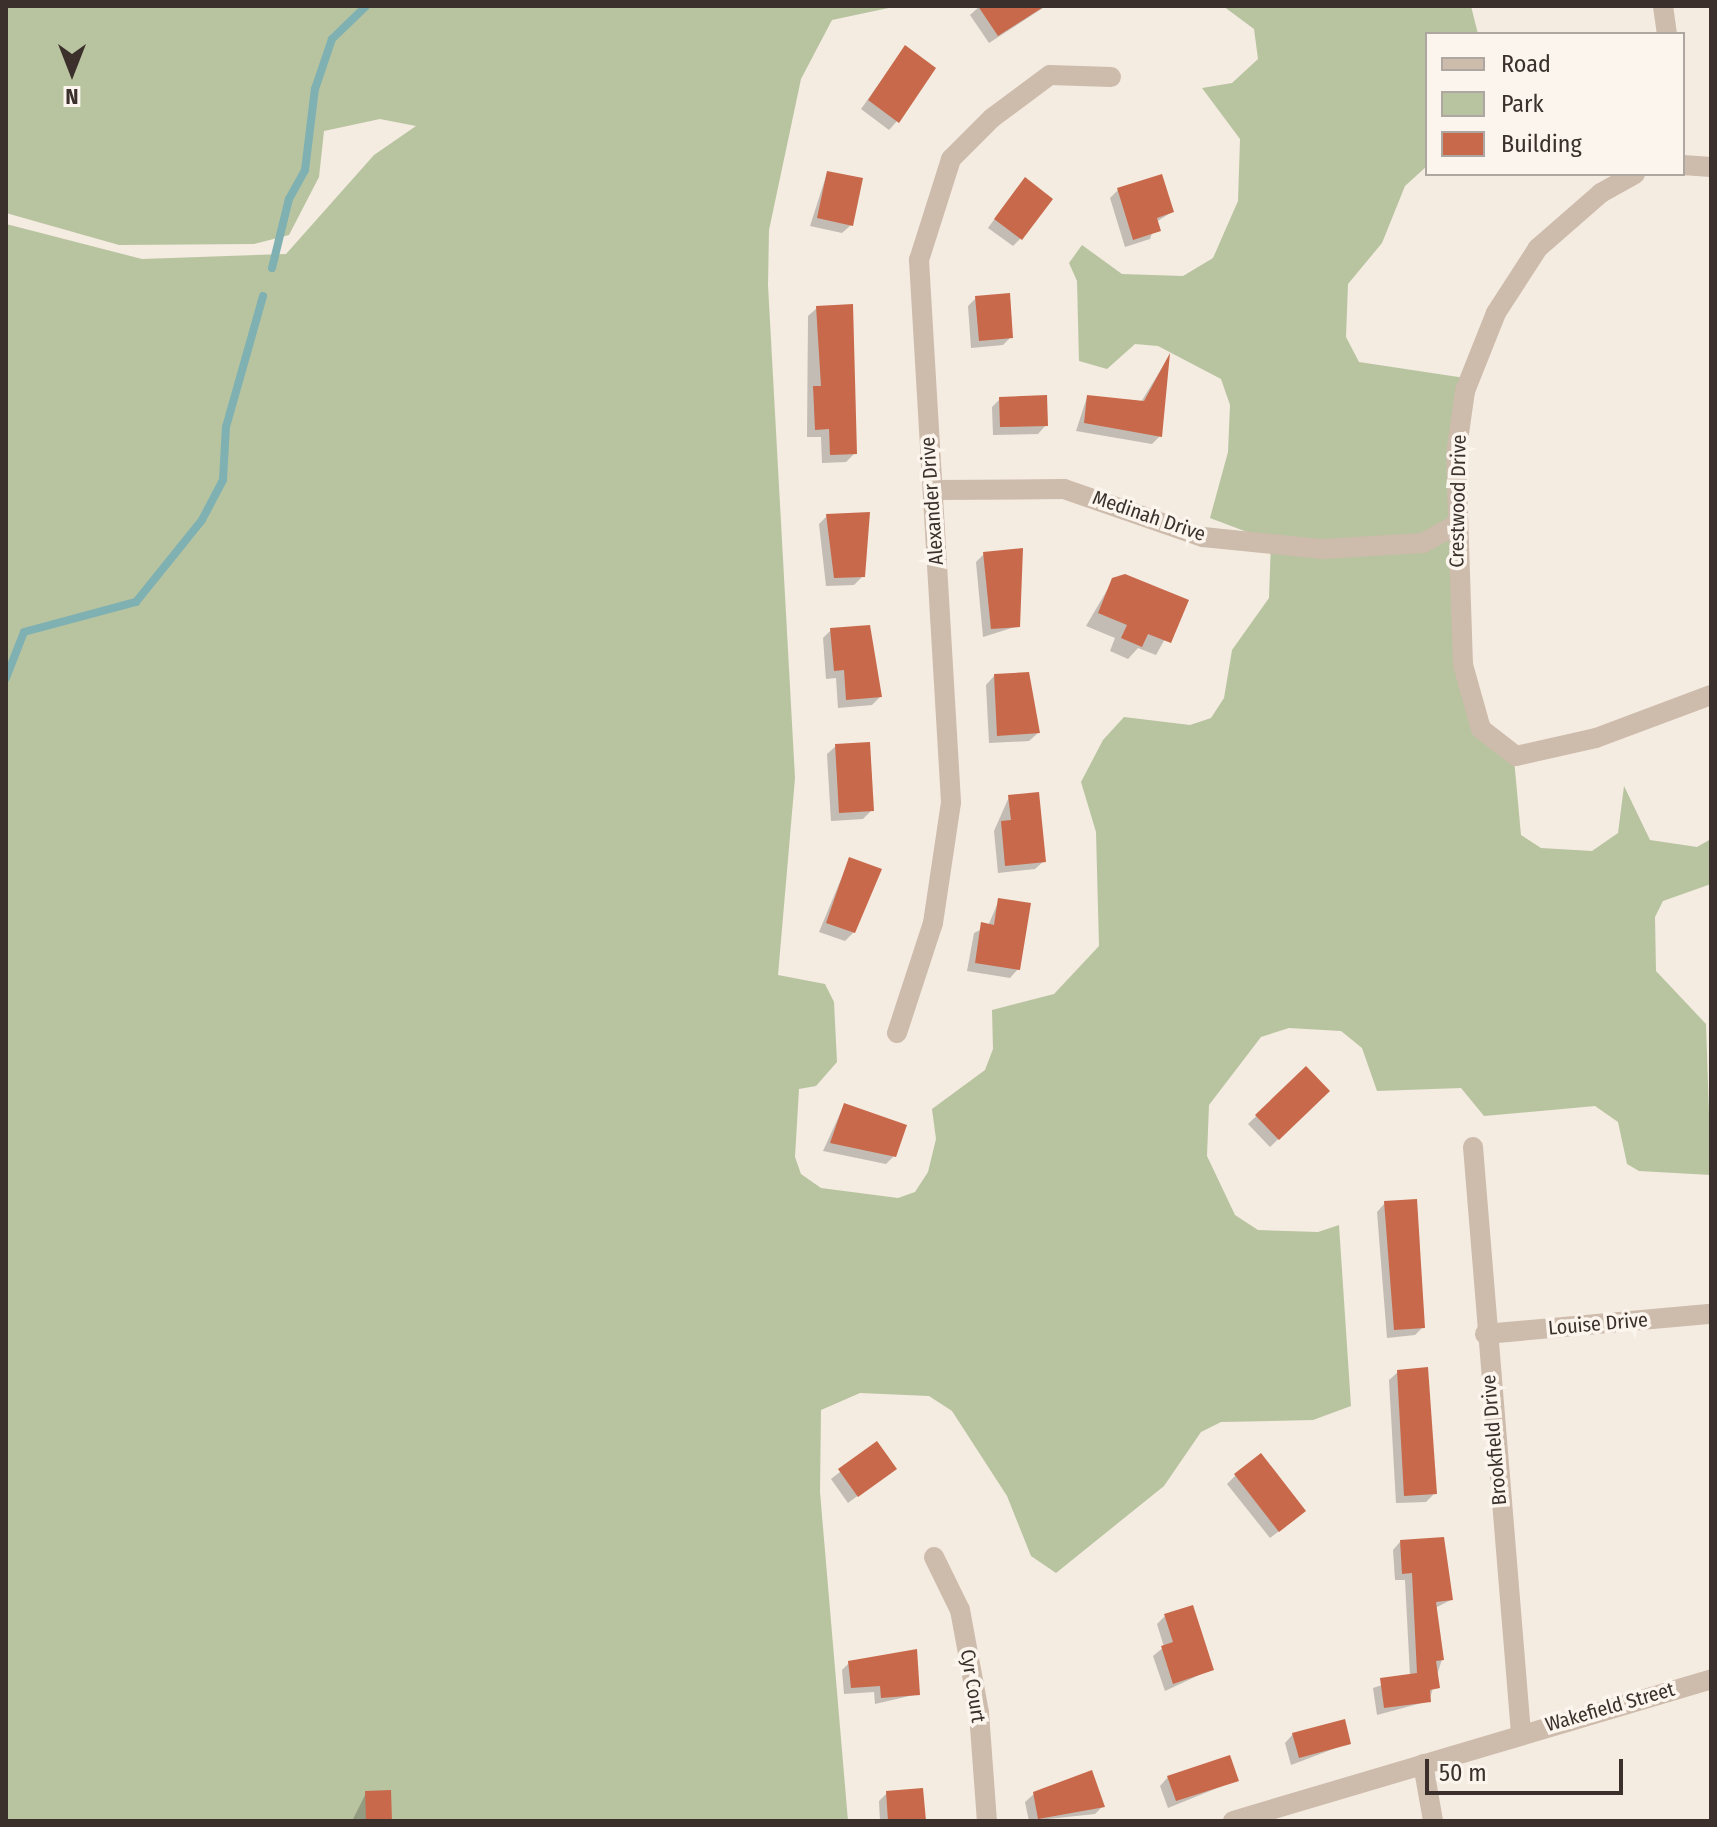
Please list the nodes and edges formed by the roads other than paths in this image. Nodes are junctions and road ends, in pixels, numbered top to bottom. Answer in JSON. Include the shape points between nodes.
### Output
{"nodes":[{"id":1,"x":1663,"y":6,"type":"edge"},
{"id":2,"x":1667,"y":32,"type":"edge"},
{"id":3,"x":1111,"y":77,"type":"dead end"},
{"id":4,"x":1685,"y":159,"type":"edge"},
{"id":5,"x":1711,"y":167,"type":"edge"},
{"id":6,"x":1632,"y":176,"type":"edge"},
{"id":7,"x":935,"y":490,"type":"junction"},
{"id":8,"x":1455,"y":525,"type":"junction"},
{"id":9,"x":1711,"y":695,"type":"edge"},
{"id":10,"x":897,"y":1033,"type":"dead end"},
{"id":11,"x":1473,"y":1147,"type":"dead end"},
{"id":12,"x":1711,"y":1314,"type":"edge"},
{"id":13,"x":1485,"y":1334,"type":"junction"},
{"id":14,"x":934,"y":1557,"type":"dead end"},
{"id":15,"x":1711,"y":1679,"type":"edge"},
{"id":16,"x":1521,"y":1733,"type":"junction"},
{"id":17,"x":1423,"y":1764,"type":"junction"},
{"id":18,"x":987,"y":1821,"type":"edge"},
{"id":19,"x":1233,"y":1821,"type":"edge"},
{"id":20,"x":1433,"y":1821,"type":"edge"}],
"edges":[{"from":1,"to":2,"type":"street"},
{"from":3,"to":7,"type":"street","name":"Alexander Drive","via":[[1050,75],[951,159],[919,260]]},
{"from":4,"to":5,"type":"street"},
{"from":6,"to":8,"type":"street","name":"Crestwood Drive","via":[[1556,230],[1496,313],[1465,391]]},
{"from":7,"to":8,"type":"street","name":"Medinah Drive","via":[[1064,489],[1203,537],[1322,549],[1423,543]]},
{"from":7,"to":10,"type":"street","name":"Alexander Drive","via":[[951,802],[933,923]]},
{"from":8,"to":9,"type":"street","name":"Crestwood Drive","via":[[1463,665],[1481,729],[1493,744],[1516,756],[1596,738]]},
{"from":11,"to":13,"type":"street","name":"Brookfield Drive"},
{"from":12,"to":13,"type":"street","name":"Louise Drive"},
{"from":13,"to":16,"type":"street","name":"Brookfield Drive"},
{"from":14,"to":18,"type":"street","name":"Cyr Court","via":[[960,1610],[979,1713]]},
{"from":15,"to":16,"type":"street","name":"Wakefield Street"},
{"from":16,"to":17,"type":"street","name":"Wakefield Street"},
{"from":17,"to":19,"type":"street","name":"Wakefield Street"},
{"from":17,"to":20,"type":"street"}]}
